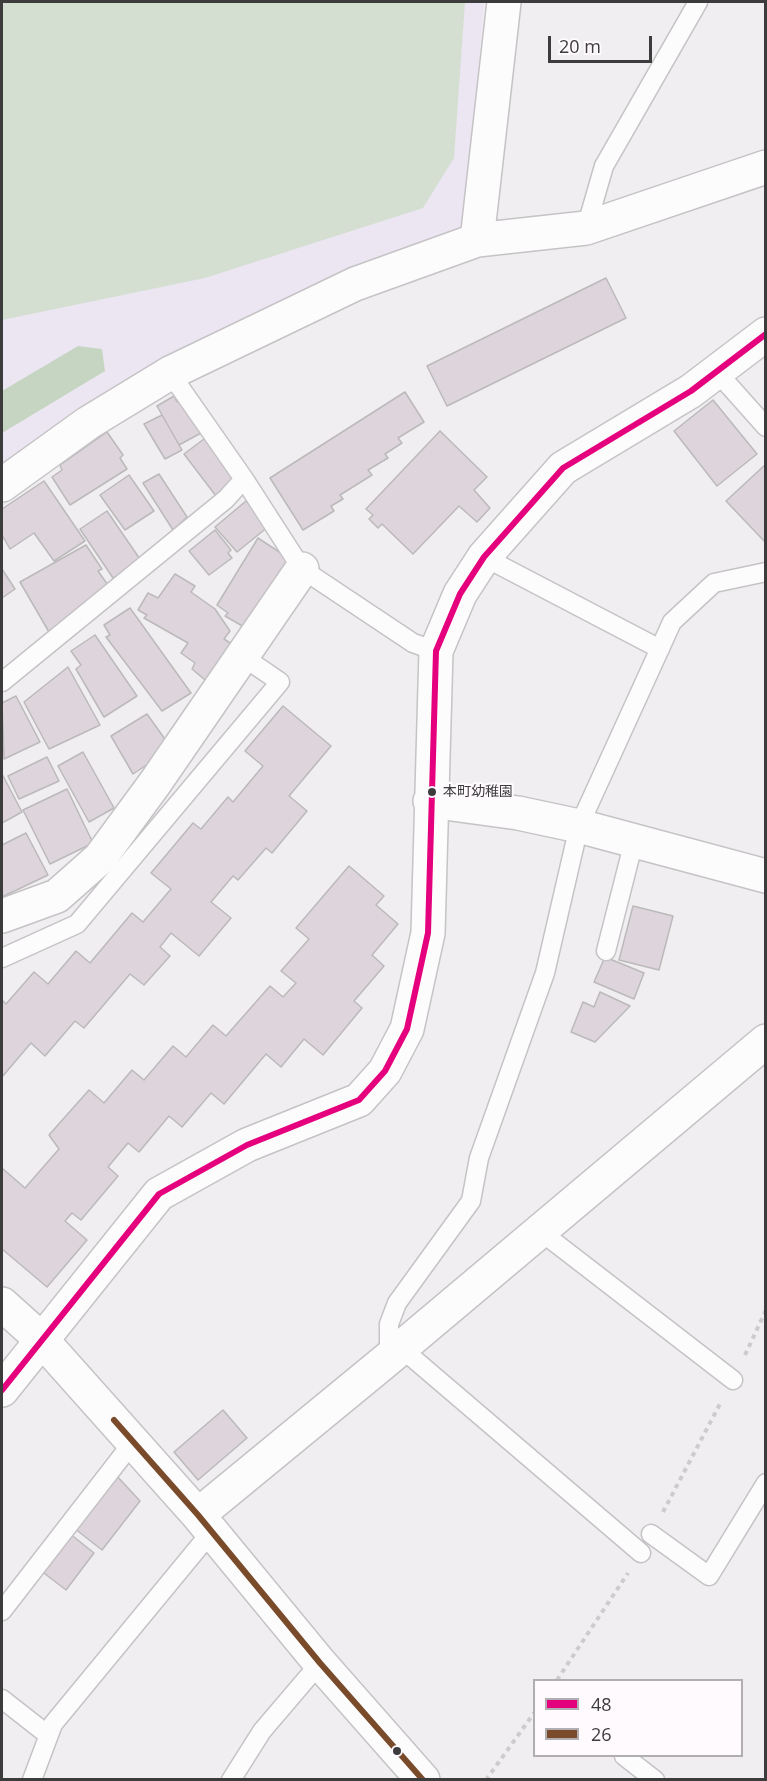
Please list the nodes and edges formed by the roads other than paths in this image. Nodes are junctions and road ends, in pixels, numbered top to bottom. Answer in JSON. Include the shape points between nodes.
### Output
{"nodes":[{"id":1,"x":504,"y":2,"type":"edge"},
{"id":2,"x":698,"y":2,"type":"edge"},
{"id":3,"x":765,"y":167,"type":"edge"},
{"id":4,"x":586,"y":228,"type":"junction"},
{"id":5,"x":477,"y":240,"type":"junction"},
{"id":6,"x":765,"y":334,"type":"edge"},
{"id":7,"x":717,"y":372,"type":"junction"},
{"id":8,"x":170,"y":373,"type":"junction"},
{"id":9,"x":765,"y":427,"type":"edge"},
{"id":10,"x":244,"y":479,"type":"junction"},
{"id":11,"x":2,"y":485,"type":"edge"},
{"id":12,"x":484,"y":557,"type":"junction"},
{"id":13,"x":302,"y":569,"type":"junction"},
{"id":14,"x":765,"y":572,"type":"edge"},
{"id":15,"x":660,"y":650,"type":"junction"},
{"id":16,"x":436,"y":651,"type":"junction"},
{"id":17,"x":242,"y":656,"type":"junction"},
{"id":18,"x":2,"y":682,"type":"edge"},
{"id":19,"x":430,"y":801,"type":"junction"},
{"id":20,"x":579,"y":826,"type":"junction"},
{"id":21,"x":634,"y":841,"type":"junction"},
{"id":22,"x":765,"y":873,"type":"edge"},
{"id":23,"x":2,"y":916,"type":"edge"},
{"id":24,"x":606,"y":951,"type":"dead end"},
{"id":25,"x":2,"y":958,"type":"edge"},
{"id":26,"x":765,"y":1041,"type":"edge"},
{"id":27,"x":540,"y":1231,"type":"junction"},
{"id":28,"x":2,"y":1304,"type":"edge"},
{"id":29,"x":41,"y":1339,"type":"junction"},
{"id":30,"x":395,"y":1353,"type":"junction"},
{"id":31,"x":733,"y":1380,"type":"road end"},
{"id":32,"x":2,"y":1390,"type":"edge"},
{"id":33,"x":133,"y":1442,"type":"junction"},
{"id":34,"x":765,"y":1484,"type":"edge"},
{"id":35,"x":205,"y":1523,"type":"junction"},
{"id":36,"x":651,"y":1534,"type":"road end"},
{"id":37,"x":641,"y":1553,"type":"road end"},
{"id":38,"x":2,"y":1611,"type":"edge"},
{"id":39,"x":320,"y":1663,"type":"junction"},
{"id":40,"x":2,"y":1699,"type":"edge"},
{"id":41,"x":48,"y":1735,"type":"junction"},
{"id":42,"x":627,"y":1757,"type":"edge"},
{"id":43,"x":32,"y":1779,"type":"edge"},
{"id":44,"x":231,"y":1779,"type":"edge"},
{"id":45,"x":423,"y":1779,"type":"edge"},
{"id":46,"x":655,"y":1779,"type":"edge"}],
"edges":[{"from":1,"to":5,"type":"street"},
{"from":2,"to":4,"type":"lane","via":[[604,166]]},
{"from":3,"to":4,"type":"street"},
{"from":4,"to":5,"type":"street"},
{"from":5,"to":8,"type":"street","via":[[355,284]]},
{"from":6,"to":7,"type":"street"},
{"from":7,"to":9,"type":"lane"},
{"from":7,"to":12,"type":"street","via":[[563,468]]},
{"from":8,"to":10,"type":"lane"},
{"from":8,"to":11,"type":"street","via":[[88,423]]},
{"from":10,"to":13,"type":"lane"},
{"from":10,"to":18,"type":"lane","via":[[226,499]]},
{"from":12,"to":15,"type":"lane"},
{"from":12,"to":16,"type":"street","via":[[460,594]]},
{"from":13,"to":16,"type":"lane","via":[[413,643]]},
{"from":13,"to":17,"type":"street"},
{"from":14,"to":15,"type":"lane","via":[[714,583],[672,622]]},
{"from":15,"to":20,"type":"lane"},
{"from":16,"to":19,"type":"street"},
{"from":17,"to":23,"type":"street","via":[[100,858],[57,896]]},
{"from":17,"to":25,"type":"lane","via":[[280,682],[77,924]]},
{"from":19,"to":20,"type":"street"},
{"from":19,"to":29,"type":"street","via":[[428,933],[407,1029],[385,1071],[358,1100],[247,1145],[159,1194]]},
{"from":20,"to":21,"type":"street"},
{"from":20,"to":30,"type":"lane","via":[[545,973],[479,1158],[471,1201],[397,1303],[389,1324]]},
{"from":21,"to":22,"type":"street"},
{"from":21,"to":24,"type":"lane"},
{"from":26,"to":27,"type":"street"},
{"from":27,"to":30,"type":"street"},
{"from":27,"to":31,"type":"lane"},
{"from":28,"to":29,"type":"street"},
{"from":29,"to":32,"type":"street"},
{"from":29,"to":33,"type":"street"},
{"from":30,"to":35,"type":"street"},
{"from":30,"to":37,"type":"lane"},
{"from":33,"to":35,"type":"street"},
{"from":33,"to":38,"type":"lane"},
{"from":34,"to":36,"type":"lane","via":[[709,1576]]},
{"from":35,"to":39,"type":"street"},
{"from":35,"to":41,"type":"lane"},
{"from":39,"to":44,"type":"lane","via":[[262,1731]]},
{"from":39,"to":45,"type":"street"},
{"from":40,"to":41,"type":"lane"},
{"from":41,"to":43,"type":"lane"},
{"from":42,"to":46,"type":"lane"}]}
